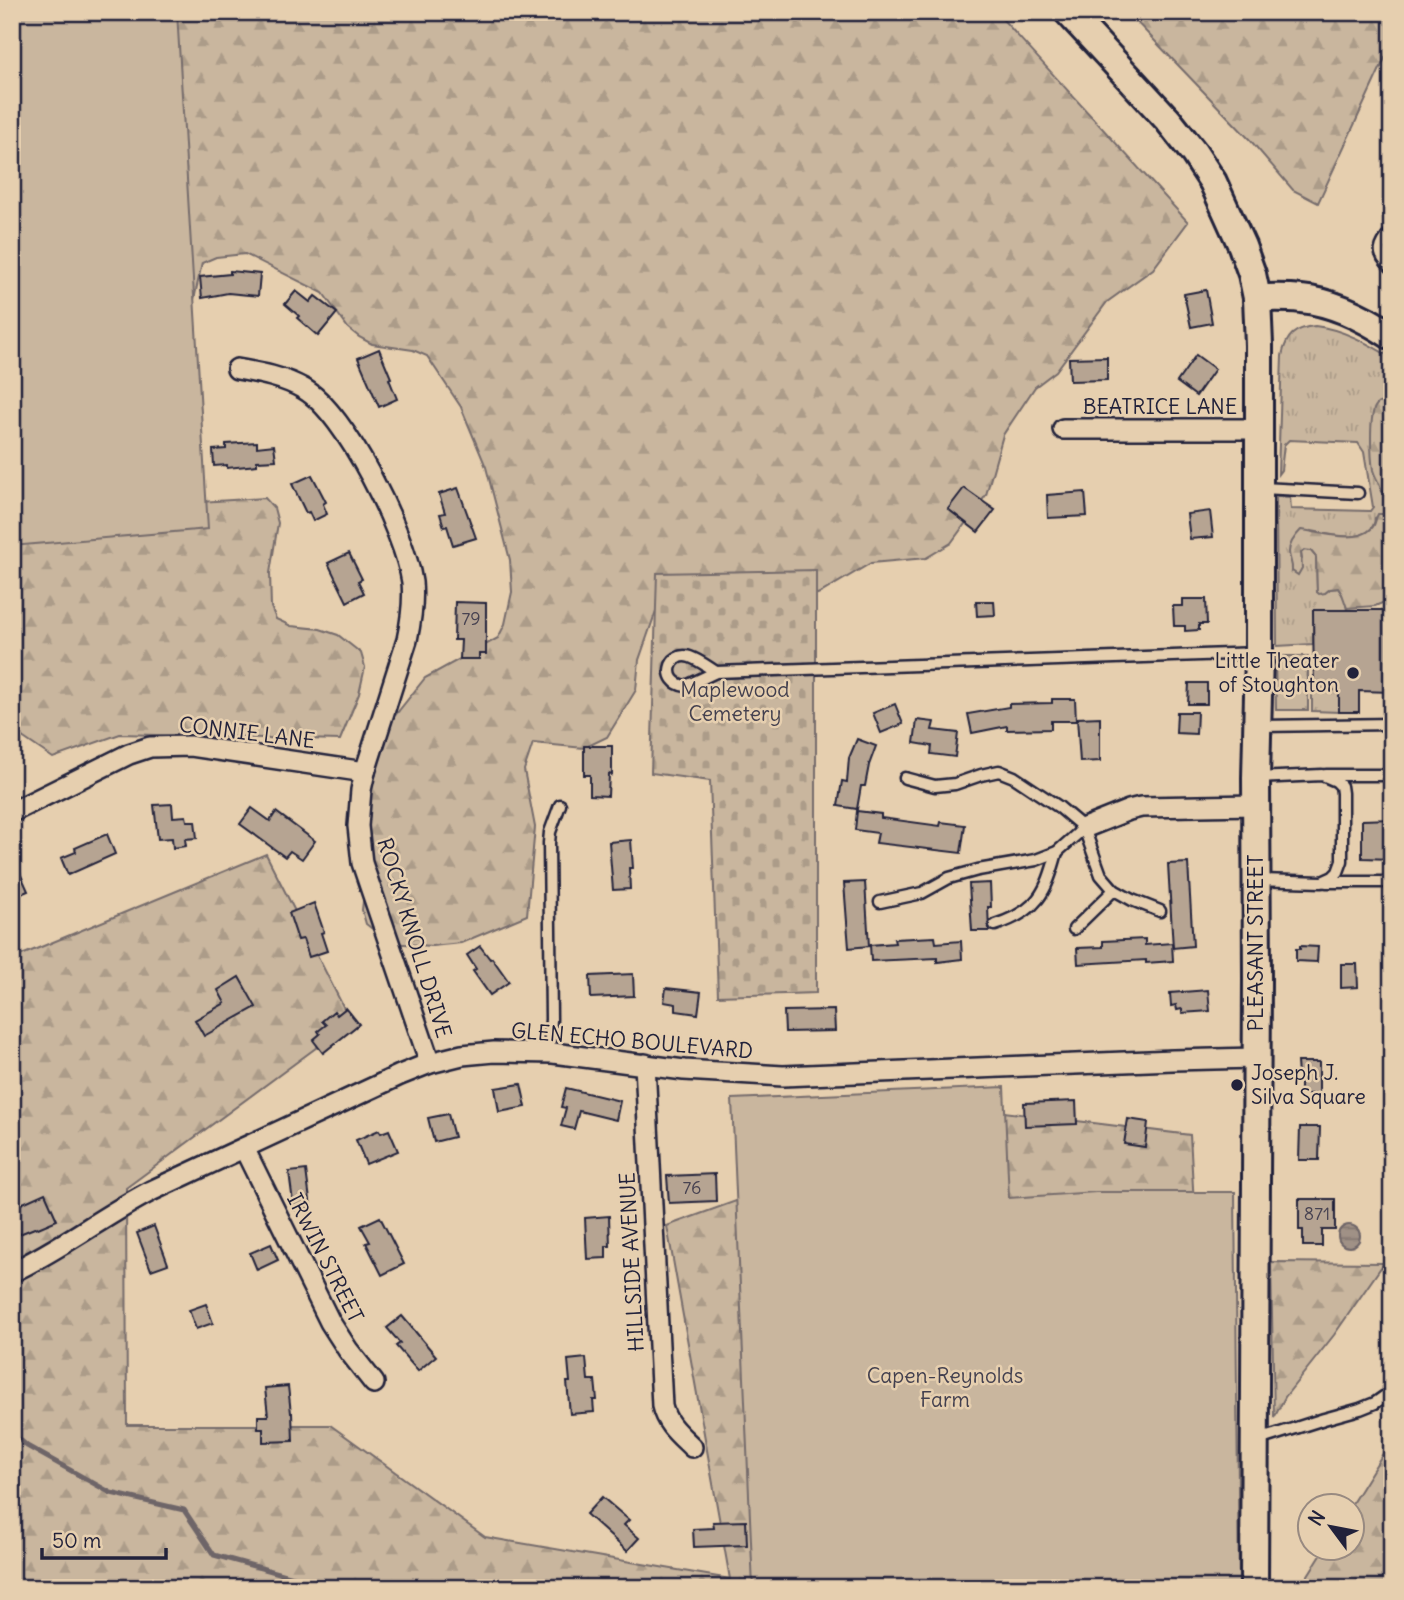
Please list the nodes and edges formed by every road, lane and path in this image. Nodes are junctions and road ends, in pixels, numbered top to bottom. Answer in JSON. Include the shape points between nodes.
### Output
{"nodes":[{"id":1,"x":1068,"y":12,"type":"edge"},
{"id":2,"x":1392,"y":230,"type":"edge"},
{"id":3,"x":1392,"y":268,"type":"edge"},
{"id":4,"x":1257,"y":298,"type":"junction"},
{"id":5,"x":1392,"y":336,"type":"edge"},
{"id":6,"x":237,"y":369,"type":"dead end"},
{"id":7,"x":1063,"y":429,"type":"dead end"},
{"id":8,"x":1258,"y":429,"type":"junction"},
{"id":9,"x":1258,"y":488,"type":"junction"},
{"id":10,"x":1358,"y":493,"type":"dead end"},
{"id":11,"x":1259,"y":653,"type":"junction"},
{"id":12,"x":716,"y":672,"type":"dead end"},
{"id":13,"x":1392,"y":724,"type":"edge"},
{"id":14,"x":1257,"y":726,"type":"junction"},
{"id":15,"x":365,"y":772,"type":"junction"},
{"id":16,"x":1322,"y":775,"type":"junction"},
{"id":17,"x":1392,"y":775,"type":"edge"},
{"id":18,"x":905,"y":778,"type":"dead end"},
{"id":19,"x":1256,"y":778,"type":"junction"},
{"id":20,"x":560,"y":805,"type":"dead end"},
{"id":21,"x":1256,"y":805,"type":"junction"},
{"id":22,"x":12,"y":812,"type":"edge"},
{"id":23,"x":1084,"y":828,"type":"junction"},
{"id":24,"x":1057,"y":852,"type":"junction"},
{"id":25,"x":1256,"y":880,"type":"junction"},
{"id":26,"x":1322,"y":882,"type":"junction"},
{"id":27,"x":1392,"y":882,"type":"edge"},
{"id":28,"x":1114,"y":890,"type":"junction"},
{"id":29,"x":880,"y":902,"type":"dead end"},
{"id":30,"x":1160,"y":911,"type":"dead end"},
{"id":31,"x":995,"y":925,"type":"dead end"},
{"id":32,"x":1074,"y":929,"type":"dead end"},
{"id":33,"x":549,"y":1053,"type":"junction"},
{"id":34,"x":1255,"y":1058,"type":"junction"},
{"id":35,"x":430,"y":1063,"type":"junction"},
{"id":36,"x":645,"y":1064,"type":"junction"},
{"id":37,"x":244,"y":1148,"type":"junction"},
{"id":38,"x":12,"y":1272,"type":"edge"},
{"id":39,"x":374,"y":1383,"type":"dead end"},
{"id":40,"x":1392,"y":1391,"type":"edge"},
{"id":41,"x":1255,"y":1442,"type":"junction"},
{"id":42,"x":692,"y":1447,"type":"dead end"},
{"id":43,"x":1254,"y":1588,"type":"edge"}],
"edges":[{"from":1,"to":4,"type":"main road","name":"PLEASANT STREET","via":[[1194,153],[1213,182],[1242,246]]},
{"from":2,"to":3,"type":"lane","via":[[1380,250]]},
{"from":4,"to":5,"type":"main road","via":[[1318,302],[1349,312]]},
{"from":4,"to":8,"type":"main road","name":"PLEASANT STREET"},
{"from":6,"to":15,"type":"street","name":"ROCKY KNOLL DRIVE","via":[[286,380],[305,389],[327,409],[379,492],[406,558],[413,601],[409,630]]},
{"from":7,"to":8,"type":"street","name":"BEATRICE LANE"},
{"from":8,"to":9,"type":"main road","name":"PLEASANT STREET"},
{"from":9,"to":10,"type":"lane"},
{"from":9,"to":11,"type":"main road","name":"PLEASANT STREET"},
{"from":11,"to":12,"type":"lane"},
{"from":11,"to":14,"type":"main road","name":"PLEASANT STREET"},
{"from":13,"to":14,"type":"lane"},
{"from":14,"to":19,"type":"main road","name":"PLEASANT STREET"},
{"from":15,"to":22,"type":"street","name":"CONNIE LANE","via":[[190,746],[150,747]]},
{"from":15,"to":35,"type":"street","name":"ROCKY KNOLL DRIVE","via":[[358,826],[362,863]]},
{"from":16,"to":17,"type":"lane"},
{"from":16,"to":19,"type":"lane"},
{"from":16,"to":26,"type":"lane","via":[[1336,781],[1342,793],[1342,861],[1338,872]]},
{"from":18,"to":23,"type":"lane","via":[[934,786],[955,785],[999,771],[1035,790]]},
{"from":19,"to":21,"type":"main road","name":"PLEASANT STREET"},
{"from":20,"to":33,"type":"lane","via":[[549,843]]},
{"from":21,"to":23,"type":"street","via":[[1141,807]]},
{"from":21,"to":25,"type":"main road","name":"PLEASANT STREET"},
{"from":23,"to":24,"type":"lane"},
{"from":23,"to":28,"type":"lane","via":[[1101,875]]},
{"from":24,"to":29,"type":"lane","via":[[949,878],[922,893]]},
{"from":24,"to":31,"type":"lane","via":[[1051,876],[1037,901],[1013,919]]},
{"from":25,"to":26,"type":"lane"},
{"from":25,"to":34,"type":"main road","name":"PLEASANT STREET"},
{"from":26,"to":27,"type":"lane"},
{"from":28,"to":30,"type":"lane"},
{"from":28,"to":32,"type":"lane"},
{"from":33,"to":35,"type":"street","name":"GLEN ECHO BOULEVARD","via":[[494,1052]]},
{"from":33,"to":36,"type":"street","name":"GLEN ECHO BOULEVARD"},
{"from":34,"to":36,"type":"street","name":"GLEN ECHO BOULEVARD","via":[[808,1076],[725,1074]]},
{"from":34,"to":41,"type":"main road","name":"PLEASANT STREET"},
{"from":35,"to":37,"type":"street","name":"GLEN ECHO BOULEVARD"},
{"from":36,"to":42,"type":"street","name":"HILLSIDE AVENUE","via":[[662,1405],[670,1426]]},
{"from":37,"to":38,"type":"street","name":"GLEN ECHO BOULEVARD","via":[[133,1200]]},
{"from":37,"to":39,"type":"street","name":"IRWIN STREET","via":[[330,1322]]},
{"from":40,"to":41,"type":"lane","via":[[1360,1409]]},
{"from":41,"to":43,"type":"main road","name":"PLEASANT STREET"}]}
